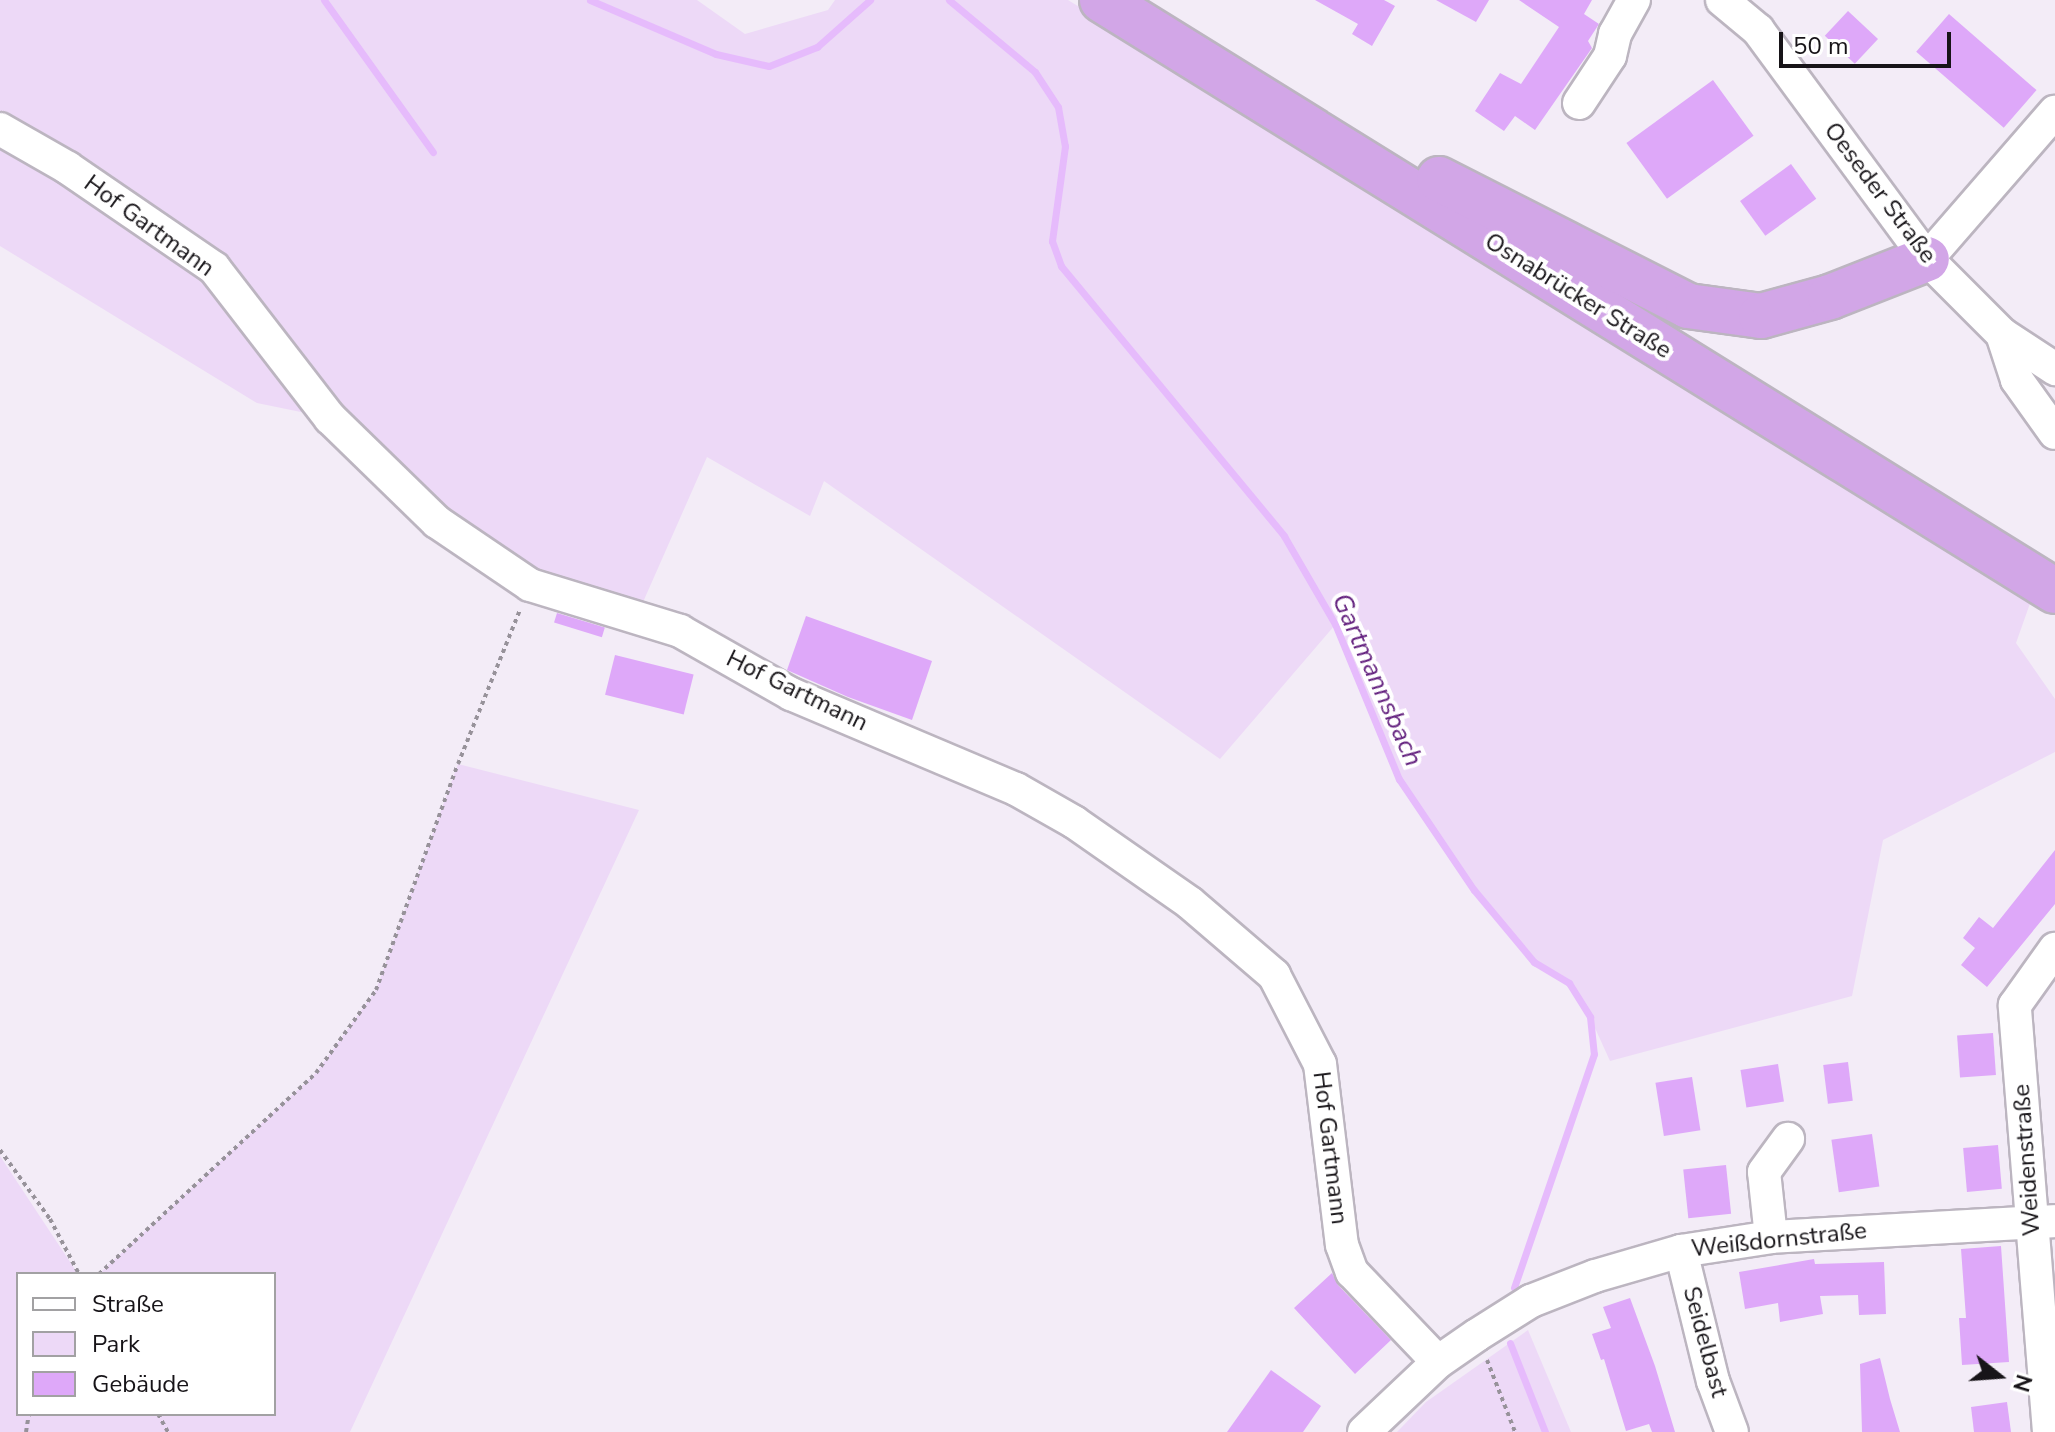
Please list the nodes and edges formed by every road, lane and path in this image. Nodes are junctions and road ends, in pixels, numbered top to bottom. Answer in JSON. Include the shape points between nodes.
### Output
{"nodes":[{"id":1,"x":1102,"y":0,"type":"edge"},
{"id":2,"x":1151,"y":0,"type":"edge"},
{"id":3,"x":1634,"y":0,"type":"edge"},
{"id":4,"x":1722,"y":0,"type":"edge"},
{"id":5,"x":1579,"y":103,"type":"dead end"},
{"id":6,"x":2055,"y":112,"type":"edge"},
{"id":7,"x":0,"y":129,"type":"edge"},
{"id":8,"x":1438,"y":178,"type":"junction"},
{"id":9,"x":1927,"y":259,"type":"junction"},
{"id":10,"x":2002,"y":334,"type":"junction"},
{"id":11,"x":2055,"y":369,"type":"edge"},
{"id":12,"x":2055,"y":433,"type":"edge"},
{"id":13,"x":2055,"y":556,"type":"edge"},
{"id":14,"x":530,"y":585,"type":"junction"},
{"id":15,"x":2055,"y":591,"type":"edge"},
{"id":16,"x":2055,"y":949,"type":"edge"},
{"id":17,"x":1788,"y":1139,"type":"dead end"},
{"id":18,"x":0,"y":1150,"type":"edge"},
{"id":19,"x":2044,"y":1222,"type":"edge"},
{"id":20,"x":1771,"y":1237,"type":"junction"},
{"id":21,"x":1681,"y":1251,"type":"junction"},
{"id":22,"x":78,"y":1272,"type":"edge"},
{"id":23,"x":101,"y":1272,"type":"edge"},
{"id":24,"x":1477,"y":1335,"type":"junction"},
{"id":25,"x":1438,"y":1362,"type":"junction"},
{"id":26,"x":1364,"y":1432,"type":"edge"},
{"id":27,"x":1515,"y":1432,"type":"edge"},
{"id":28,"x":1732,"y":1432,"type":"edge"},
{"id":29,"x":2049,"y":1432,"type":"edge"}],
"edges":[{"from":1,"to":15,"type":"highway","name":"Osnabrücker Straße"},
{"from":2,"to":8,"type":"highway","name":"Osnabrücker Straße"},
{"from":3,"to":5,"type":"street","via":[[1615,34],[1610,56]]},
{"from":4,"to":9,"type":"street","name":"Oeseder Straße","via":[[1758,30]]},
{"from":6,"to":9,"type":"street"},
{"from":7,"to":14,"type":"street","name":"Hof Gartmann","via":[[68,168],[214,268],[330,418],[437,522]]},
{"from":8,"to":9,"type":"highway","via":[[1688,306],[1761,316],[1830,297]]},
{"from":8,"to":13,"type":"highway","name":"Osnabrücker Straße"},
{"from":9,"to":10,"type":"street","name":"Oeseder Straße"},
{"from":10,"to":11,"type":"street","name":"Oeseder Straße"},
{"from":10,"to":12,"type":"street","via":[[2017,380]]},
{"from":14,"to":23,"type":"path","via":[[376,990],[316,1073]]},
{"from":14,"to":25,"type":"street","name":"Hof Gartmann","via":[[680,631],[791,694],[1016,789],[1074,822],[1190,903],[1274,975],[1320,1064],[1342,1245],[1352,1272]]},
{"from":16,"to":19,"type":"street","name":"Weidenstraße","via":[[2015,1005]]},
{"from":17,"to":20,"type":"street","via":[[1764,1172]]},
{"from":18,"to":22,"type":"path","via":[[50,1219]]},
{"from":19,"to":20,"type":"street","name":"Weißdornstraße"},
{"from":19,"to":29,"type":"street","name":"Weidenstraße"},
{"from":20,"to":21,"type":"street","name":"Weißdornstraße"},
{"from":21,"to":24,"type":"street","name":"Weißdornstraße","via":[[1531,1301]]},
{"from":21,"to":28,"type":"street","name":"Seidelbast","via":[[1713,1381]]},
{"from":24,"to":25,"type":"street","name":"Weißdornstraße"},
{"from":24,"to":27,"type":"path"},
{"from":25,"to":26,"type":"street","name":"Weißdornstraße"}]}
